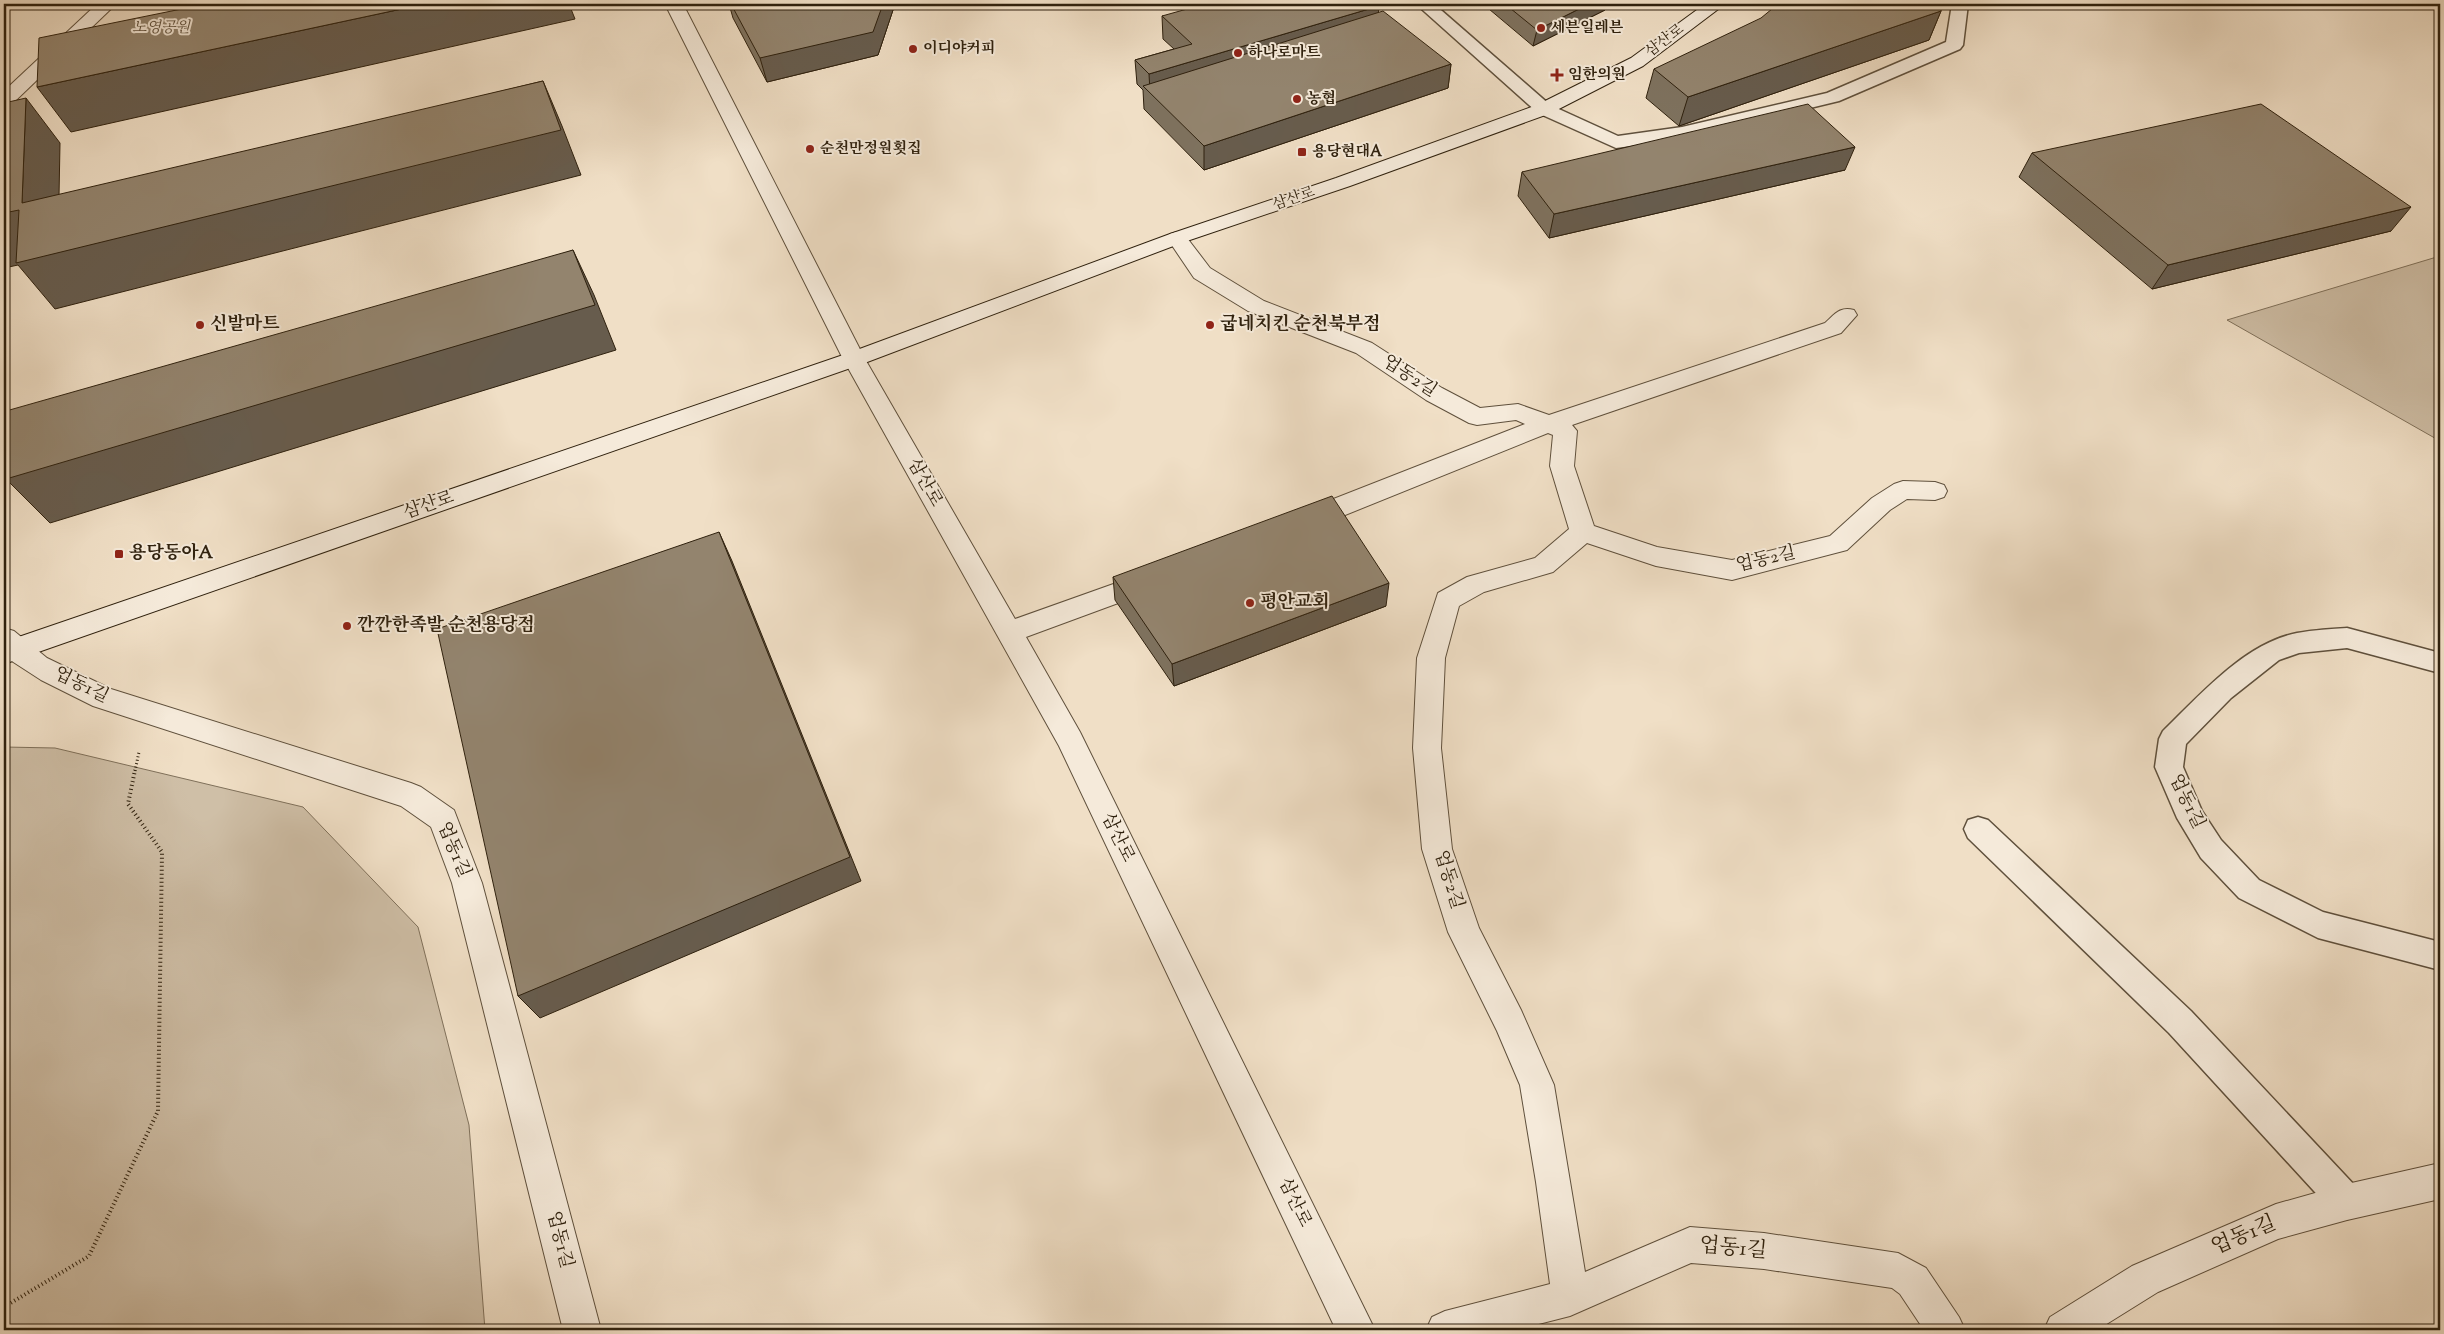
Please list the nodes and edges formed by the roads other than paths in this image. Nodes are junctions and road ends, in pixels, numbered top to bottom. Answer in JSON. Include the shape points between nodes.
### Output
{"nodes":[{"id":1,"x":106,"y":4,"type":"edge"},
{"id":2,"x":674,"y":4,"type":"edge"},
{"id":3,"x":1424,"y":4,"type":"edge"},
{"id":4,"x":1716,"y":4,"type":"edge"},
{"id":5,"x":1960,"y":4,"type":"edge"},
{"id":6,"x":4,"y":101,"type":"edge"},
{"id":7,"x":1544,"y":109,"type":"junction"},
{"id":8,"x":1177,"y":238,"type":"junction"},
{"id":9,"x":1846,"y":315,"type":"dead end"},
{"id":10,"x":854,"y":359,"type":"junction"},
{"id":11,"x":1549,"y":424,"type":"junction"},
{"id":12,"x":1935,"y":491,"type":"dead end"},
{"id":13,"x":1283,"y":529,"type":"edge"},
{"id":14,"x":1583,"y":532,"type":"junction"},
{"id":15,"x":1173,"y":572,"type":"edge"},
{"id":16,"x":1008,"y":633,"type":"junction"},
{"id":17,"x":7,"y":647,"type":"edge"},
{"id":18,"x":2440,"y":663,"type":"edge"},
{"id":19,"x":1978,"y":829,"type":"dead end"},
{"id":20,"x":2440,"y":956,"type":"edge"},
{"id":21,"x":2440,"y":1181,"type":"edge"},
{"id":22,"x":2348,"y":1202,"type":"junction"},
{"id":23,"x":1570,"y":1297,"type":"junction"},
{"id":24,"x":582,"y":1330,"type":"edge"},
{"id":25,"x":1356,"y":1330,"type":"edge"},
{"id":26,"x":1445,"y":1330,"type":"edge"},
{"id":27,"x":1946,"y":1330,"type":"edge"},
{"id":28,"x":2062,"y":1330,"type":"edge"}],
"edges":[{"from":1,"to":6,"type":"street"},
{"from":2,"to":10,"type":"street"},
{"from":3,"to":7,"type":"lane"},
{"from":4,"to":7,"type":"street","name":"삼산로","via":[[1637,62]]},
{"from":5,"to":7,"type":"lane","via":[[1954,45],[1833,97],[1682,132],[1616,142]]},
{"from":7,"to":8,"type":"street","name":"삼산로"},
{"from":8,"to":10,"type":"street","name":"삼산로"},
{"from":8,"to":11,"type":"street","name":"업동2길","via":[[1202,273],[1248,301],[1364,348],[1476,417],[1518,412]]},
{"from":9,"to":11,"type":"street","via":[[1833,328]]},
{"from":10,"to":16,"type":"street","name":"삼산로"},
{"from":10,"to":17,"type":"street","name":"삼산로"},
{"from":11,"to":13,"type":"street"},
{"from":11,"to":14,"type":"street","name":"업동2길","via":[[1565,431],[1562,466]]},
{"from":12,"to":14,"type":"street","name":"업동2길","via":[[1903,490],[1881,504],[1838,543],[1732,570],[1656,556]]},
{"from":14,"to":23,"type":"street","name":"업동2길","via":[[1544,565],[1476,584],[1447,600],[1432,658],[1427,748],[1437,849],[1464,932],[1537,1085]]},
{"from":15,"to":16,"type":"street"},
{"from":16,"to":25,"type":"street","name":"삼산로","via":[[1070,740]]},
{"from":17,"to":24,"type":"street","name":"업동1길","via":[[103,698],[410,796],[443,819],[467,883]]},
{"from":18,"to":20,"type":"lane","name":"업동1길","via":[[2348,638],[2297,643],[2270,653],[2222,690],[2173,739],[2169,767],[2191,818],[2210,849],[2248,889],[2318,924]]},
{"from":19,"to":22,"type":"lane","via":[[2180,1022]]},
{"from":21,"to":22,"type":"street","name":"업동1길"},
{"from":22,"to":28,"type":"street","name":"업동1길","via":[[2276,1222],[2145,1279]]},
{"from":23,"to":26,"type":"street","name":"업동1길"},
{"from":23,"to":27,"type":"street","name":"업동1길","via":[[1690,1245],[1727,1248],[1898,1271],[1912,1281]]}]}
